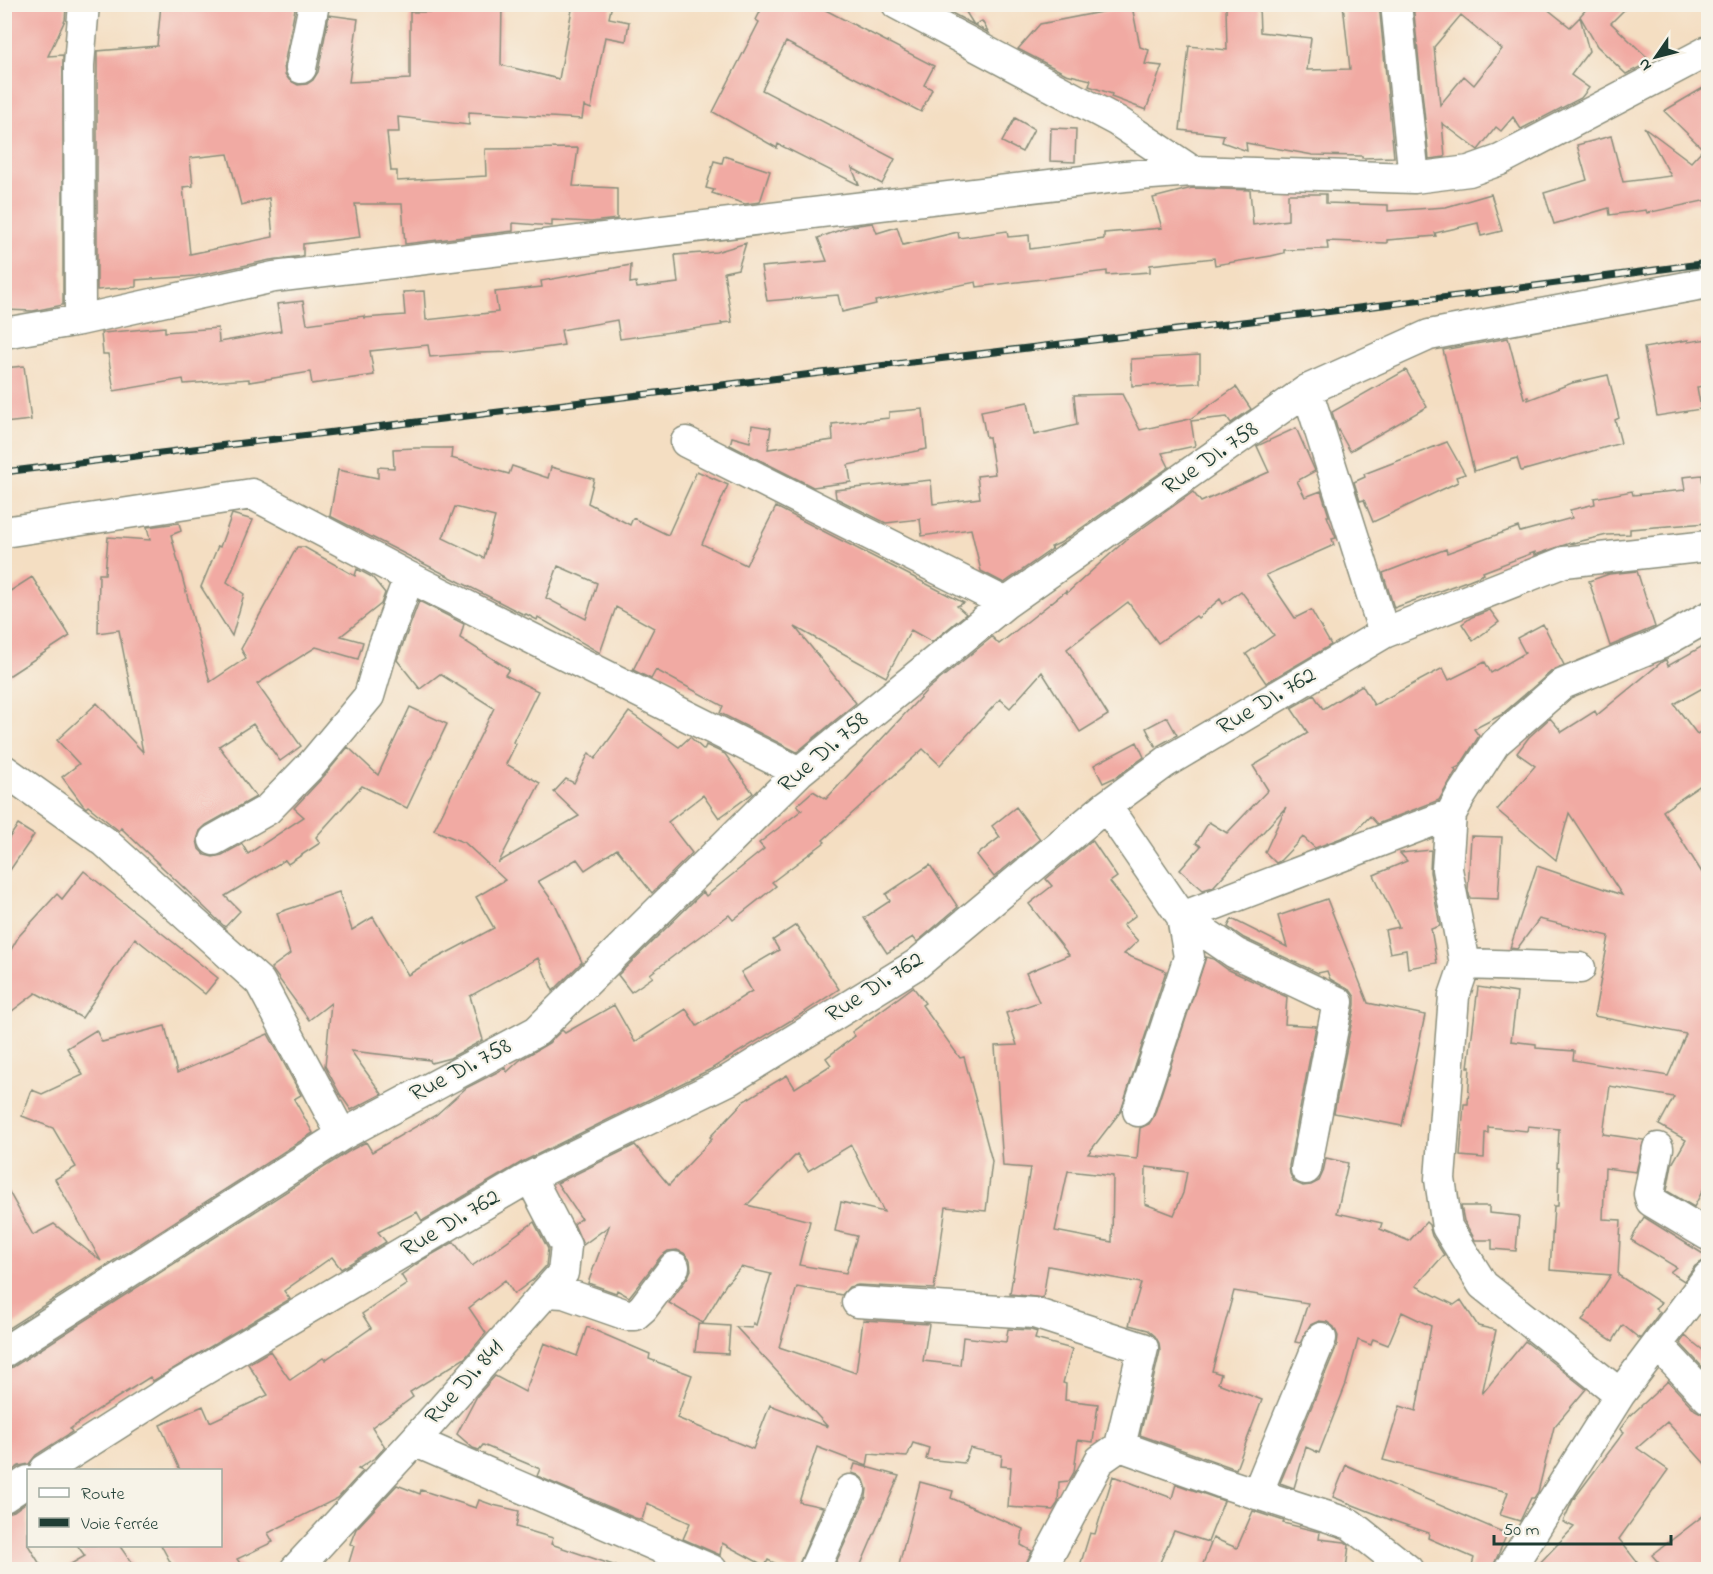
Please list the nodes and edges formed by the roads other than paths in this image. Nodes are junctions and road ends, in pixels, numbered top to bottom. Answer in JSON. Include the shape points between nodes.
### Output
{"nodes":[{"id":1,"x":84,"y":4,"type":"edge"},
{"id":2,"x":314,"y":4,"type":"edge"},
{"id":3,"x":897,"y":4,"type":"edge"},
{"id":4,"x":1396,"y":4,"type":"edge"},
{"id":5,"x":1708,"y":51,"type":"edge"},
{"id":6,"x":301,"y":68,"type":"dead end"},
{"id":7,"x":1192,"y":171,"type":"junction"},
{"id":8,"x":1414,"y":178,"type":"junction"},
{"id":9,"x":1708,"y":283,"type":"edge"},
{"id":10,"x":80,"y":320,"type":"junction"},
{"id":11,"x":4,"y":333,"type":"edge"},
{"id":12,"x":1307,"y":390,"type":"junction"},
{"id":13,"x":686,"y":442,"type":"dead end"},
{"id":14,"x":4,"y":532,"type":"edge"},
{"id":15,"x":1708,"y":546,"type":"edge"},
{"id":16,"x":409,"y":577,"type":"junction"},
{"id":17,"x":1005,"y":603,"type":"junction"},
{"id":18,"x":1708,"y":617,"type":"edge"},
{"id":19,"x":1384,"y":633,"type":"junction"},
{"id":20,"x":4,"y":770,"type":"edge"},
{"id":21,"x":798,"y":772,"type":"junction"},
{"id":22,"x":1106,"y":806,"type":"junction"},
{"id":23,"x":1451,"y":814,"type":"junction"},
{"id":24,"x":214,"y":840,"type":"dead end"},
{"id":25,"x":1182,"y":917,"type":"junction"},
{"id":26,"x":1465,"y":964,"type":"junction"},
{"id":27,"x":1580,"y":968,"type":"dead end"},
{"id":28,"x":1138,"y":1111,"type":"dead end"},
{"id":29,"x":342,"y":1135,"type":"junction"},
{"id":30,"x":1658,"y":1149,"type":"dead end"},
{"id":31,"x":1306,"y":1169,"type":"dead end"},
{"id":32,"x":530,"y":1177,"type":"junction"},
{"id":33,"x":1708,"y":1235,"type":"edge"},
{"id":34,"x":674,"y":1267,"type":"dead end"},
{"id":35,"x":1708,"y":1276,"type":"edge"},
{"id":36,"x":546,"y":1292,"type":"junction"},
{"id":37,"x":857,"y":1302,"type":"dead end"},
{"id":38,"x":1321,"y":1338,"type":"dead end"},
{"id":39,"x":1658,"y":1345,"type":"junction"},
{"id":40,"x":4,"y":1352,"type":"edge"},
{"id":41,"x":1620,"y":1394,"type":"junction"},
{"id":42,"x":1708,"y":1398,"type":"edge"},
{"id":43,"x":414,"y":1441,"type":"junction"},
{"id":44,"x":1120,"y":1446,"type":"junction"},
{"id":45,"x":47,"y":1469,"type":"edge"},
{"id":46,"x":27,"y":1482,"type":"edge"},
{"id":47,"x":850,"y":1490,"type":"dead end"},
{"id":48,"x":1257,"y":1494,"type":"junction"},
{"id":49,"x":4,"y":1497,"type":"edge"},
{"id":50,"x":295,"y":1569,"type":"edge"},
{"id":51,"x":712,"y":1569,"type":"edge"},
{"id":52,"x":814,"y":1569,"type":"edge"},
{"id":53,"x":1041,"y":1569,"type":"edge"},
{"id":54,"x":1408,"y":1569,"type":"edge"},
{"id":55,"x":1509,"y":1569,"type":"edge"}],
"edges":[{"from":1,"to":10,"type":"street","via":[[79,65]]},
{"from":2,"to":6,"type":"street"},
{"from":3,"to":7,"type":"street","via":[[1116,121]]},
{"from":4,"to":8,"type":"street"},
{"from":5,"to":8,"type":"street","via":[[1500,160],[1468,171]]},
{"from":7,"to":8,"type":"street"},
{"from":7,"to":10,"type":"street","via":[[1113,177],[274,277]]},
{"from":9,"to":12,"type":"street","name":"Rue DI. 758","via":[[1429,335]]},
{"from":10,"to":11,"type":"street"},
{"from":12,"to":17,"type":"street","name":"Rue DI. 758"},
{"from":12,"to":19,"type":"street"},
{"from":13,"to":17,"type":"street"},
{"from":14,"to":16,"type":"street","via":[[252,494]]},
{"from":15,"to":19,"type":"street","name":"Rue DI. 762","via":[[1564,562]]},
{"from":16,"to":21,"type":"street"},
{"from":16,"to":24,"type":"street","via":[[369,696],[313,764],[267,810]]},
{"from":17,"to":21,"type":"street","name":"Rue DI. 758"},
{"from":18,"to":23,"type":"street","via":[[1660,644],[1563,684],[1495,743]]},
{"from":19,"to":22,"type":"street","name":"Rue DI. 762","via":[[1166,762]]},
{"from":20,"to":29,"type":"street","via":[[105,842],[260,982]]},
{"from":21,"to":29,"type":"street","name":"Rue DI. 758","via":[[537,1031]]},
{"from":22,"to":25,"type":"street"},
{"from":22,"to":32,"type":"street","name":"Rue DI. 762","via":[[917,964],[729,1080]]},
{"from":23,"to":25,"type":"street"},
{"from":23,"to":26,"type":"street","via":[[1447,869]]},
{"from":25,"to":28,"type":"street","via":[[1189,957]]},
{"from":25,"to":31,"type":"street","via":[[1235,953],[1338,1002]]},
{"from":26,"to":27,"type":"street"},
{"from":26,"to":41,"type":"street","via":[[1454,996],[1440,1179],[1447,1227],[1483,1285]]},
{"from":29,"to":40,"type":"street","name":"Rue DI. 758"},
{"from":30,"to":33,"type":"street","via":[[1651,1201]]},
{"from":32,"to":36,"type":"street","name":"Rue DI. 841","via":[[566,1246],[563,1273]]},
{"from":32,"to":45,"type":"street","name":"Rue DI. 762","via":[[180,1384]]},
{"from":34,"to":36,"type":"street","via":[[635,1315],[564,1293]]},
{"from":35,"to":39,"type":"street"},
{"from":36,"to":43,"type":"street","name":"Rue DI. 841"},
{"from":37,"to":44,"type":"street","via":[[1034,1313],[1143,1348]]},
{"from":38,"to":48,"type":"street"},
{"from":39,"to":41,"type":"street"},
{"from":39,"to":42,"type":"street"},
{"from":41,"to":55,"type":"street"},
{"from":43,"to":50,"type":"street","name":"Rue DI. 841"},
{"from":43,"to":51,"type":"street"},
{"from":44,"to":48,"type":"street"},
{"from":44,"to":53,"type":"street","via":[[1100,1460]]},
{"from":46,"to":49,"type":"street"},
{"from":47,"to":52,"type":"street"},
{"from":48,"to":54,"type":"street","via":[[1350,1524]]}]}
